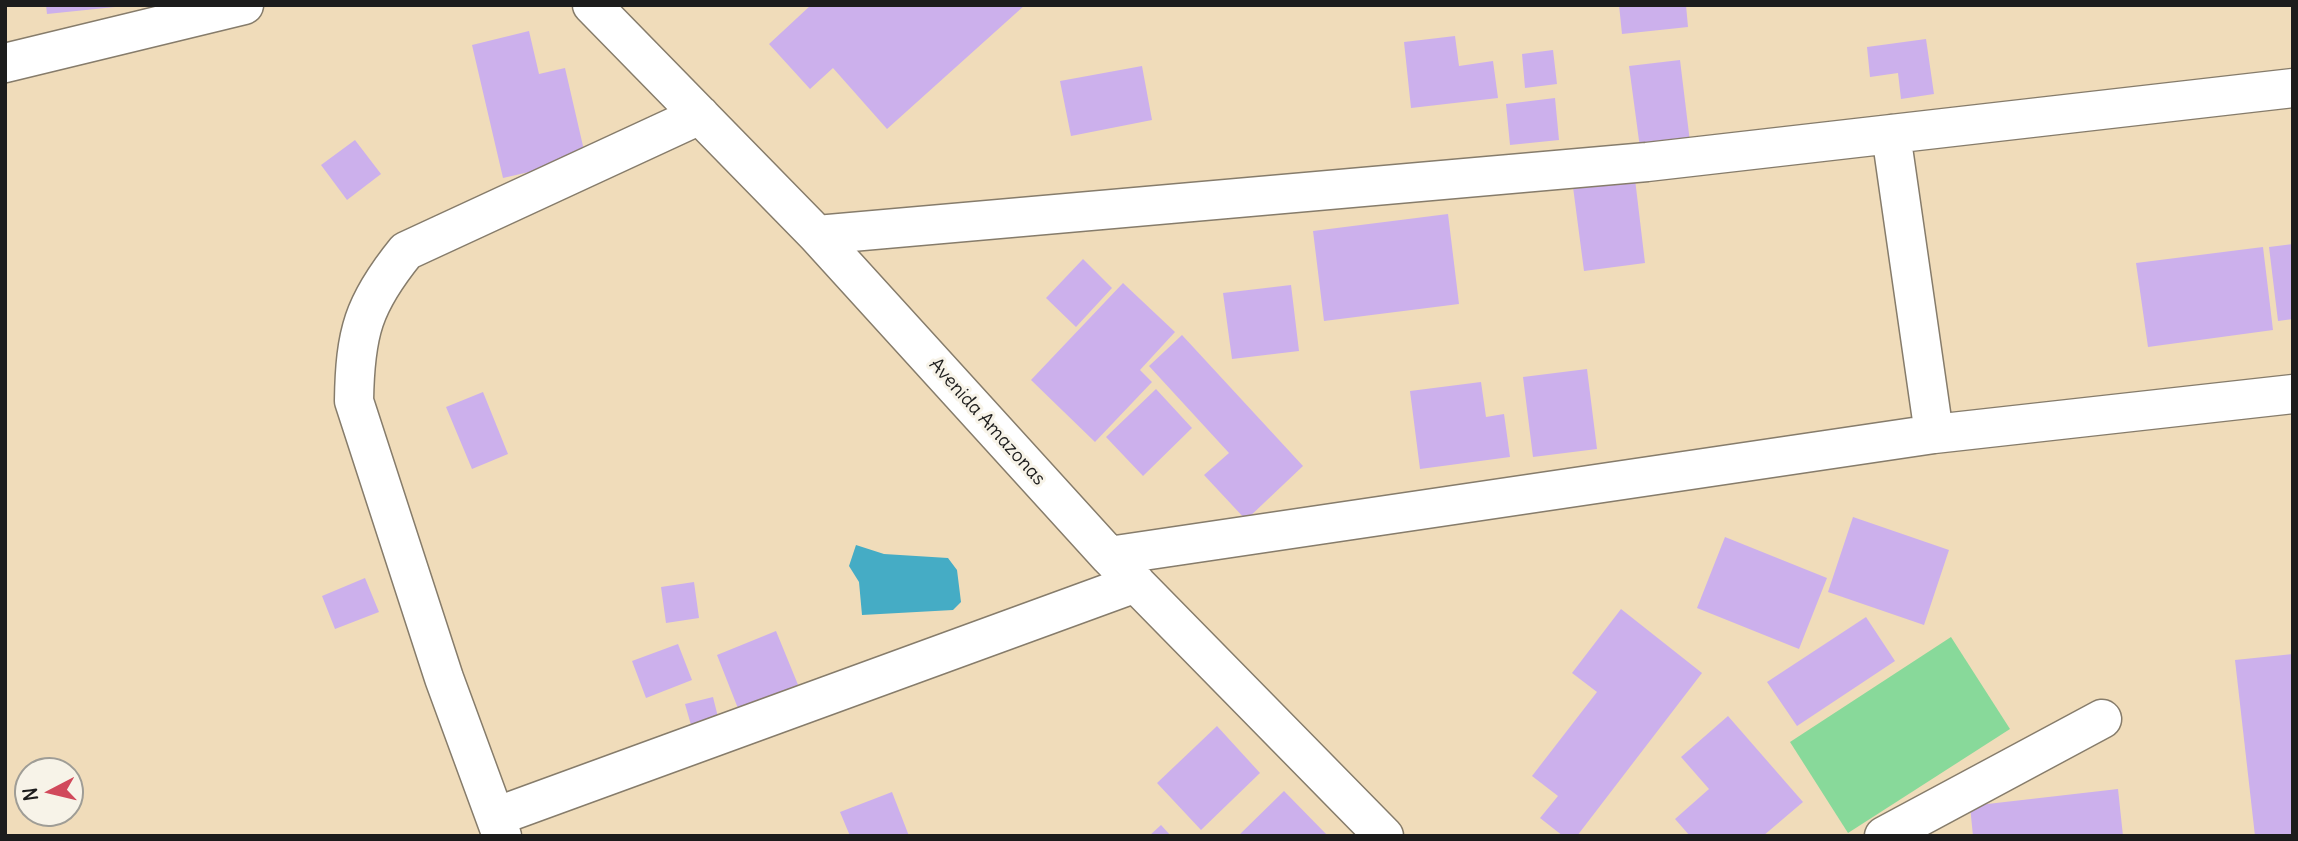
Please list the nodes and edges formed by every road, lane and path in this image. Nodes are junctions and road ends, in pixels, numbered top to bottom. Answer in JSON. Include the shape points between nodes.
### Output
{"nodes":[{"id":1,"x":244,"y":5,"type":"edge"},
{"id":2,"x":593,"y":5,"type":"edge"},
{"id":3,"x":5,"y":63,"type":"edge"},
{"id":4,"x":2293,"y":88,"type":"edge"},
{"id":5,"x":700,"y":115,"type":"junction"},
{"id":6,"x":1891,"y":134,"type":"junction"},
{"id":7,"x":817,"y":235,"type":"junction"},
{"id":8,"x":2293,"y":394,"type":"edge"},
{"id":9,"x":1934,"y":434,"type":"junction"},
{"id":10,"x":1109,"y":556,"type":"junction"},
{"id":11,"x":1136,"y":583,"type":"junction"},
{"id":12,"x":2102,"y":719,"type":"dead end"},
{"id":13,"x":498,"y":826,"type":"edge"},
{"id":14,"x":1384,"y":836,"type":"edge"},
{"id":15,"x":1884,"y":836,"type":"edge"}],
"edges":[{"from":1,"to":3,"type":"street"},
{"from":2,"to":5,"type":"street","name":"Avenida Amazonas"},
{"from":4,"to":6,"type":"street"},
{"from":5,"to":7,"type":"street","name":"Avenida Amazonas"},
{"from":5,"to":13,"type":"street","via":[[406,251],[380,284],[360,327],[354,401],[444,678]]},
{"from":6,"to":7,"type":"street","via":[[1647,162]]},
{"from":6,"to":9,"type":"street"},
{"from":7,"to":10,"type":"street","name":"Avenida Amazonas"},
{"from":8,"to":9,"type":"street"},
{"from":9,"to":10,"type":"street"},
{"from":10,"to":11,"type":"street","name":"Avenida Amazonas"},
{"from":11,"to":13,"type":"street"},
{"from":11,"to":14,"type":"street","name":"Avenida Amazonas"},
{"from":12,"to":15,"type":"street"}]}
